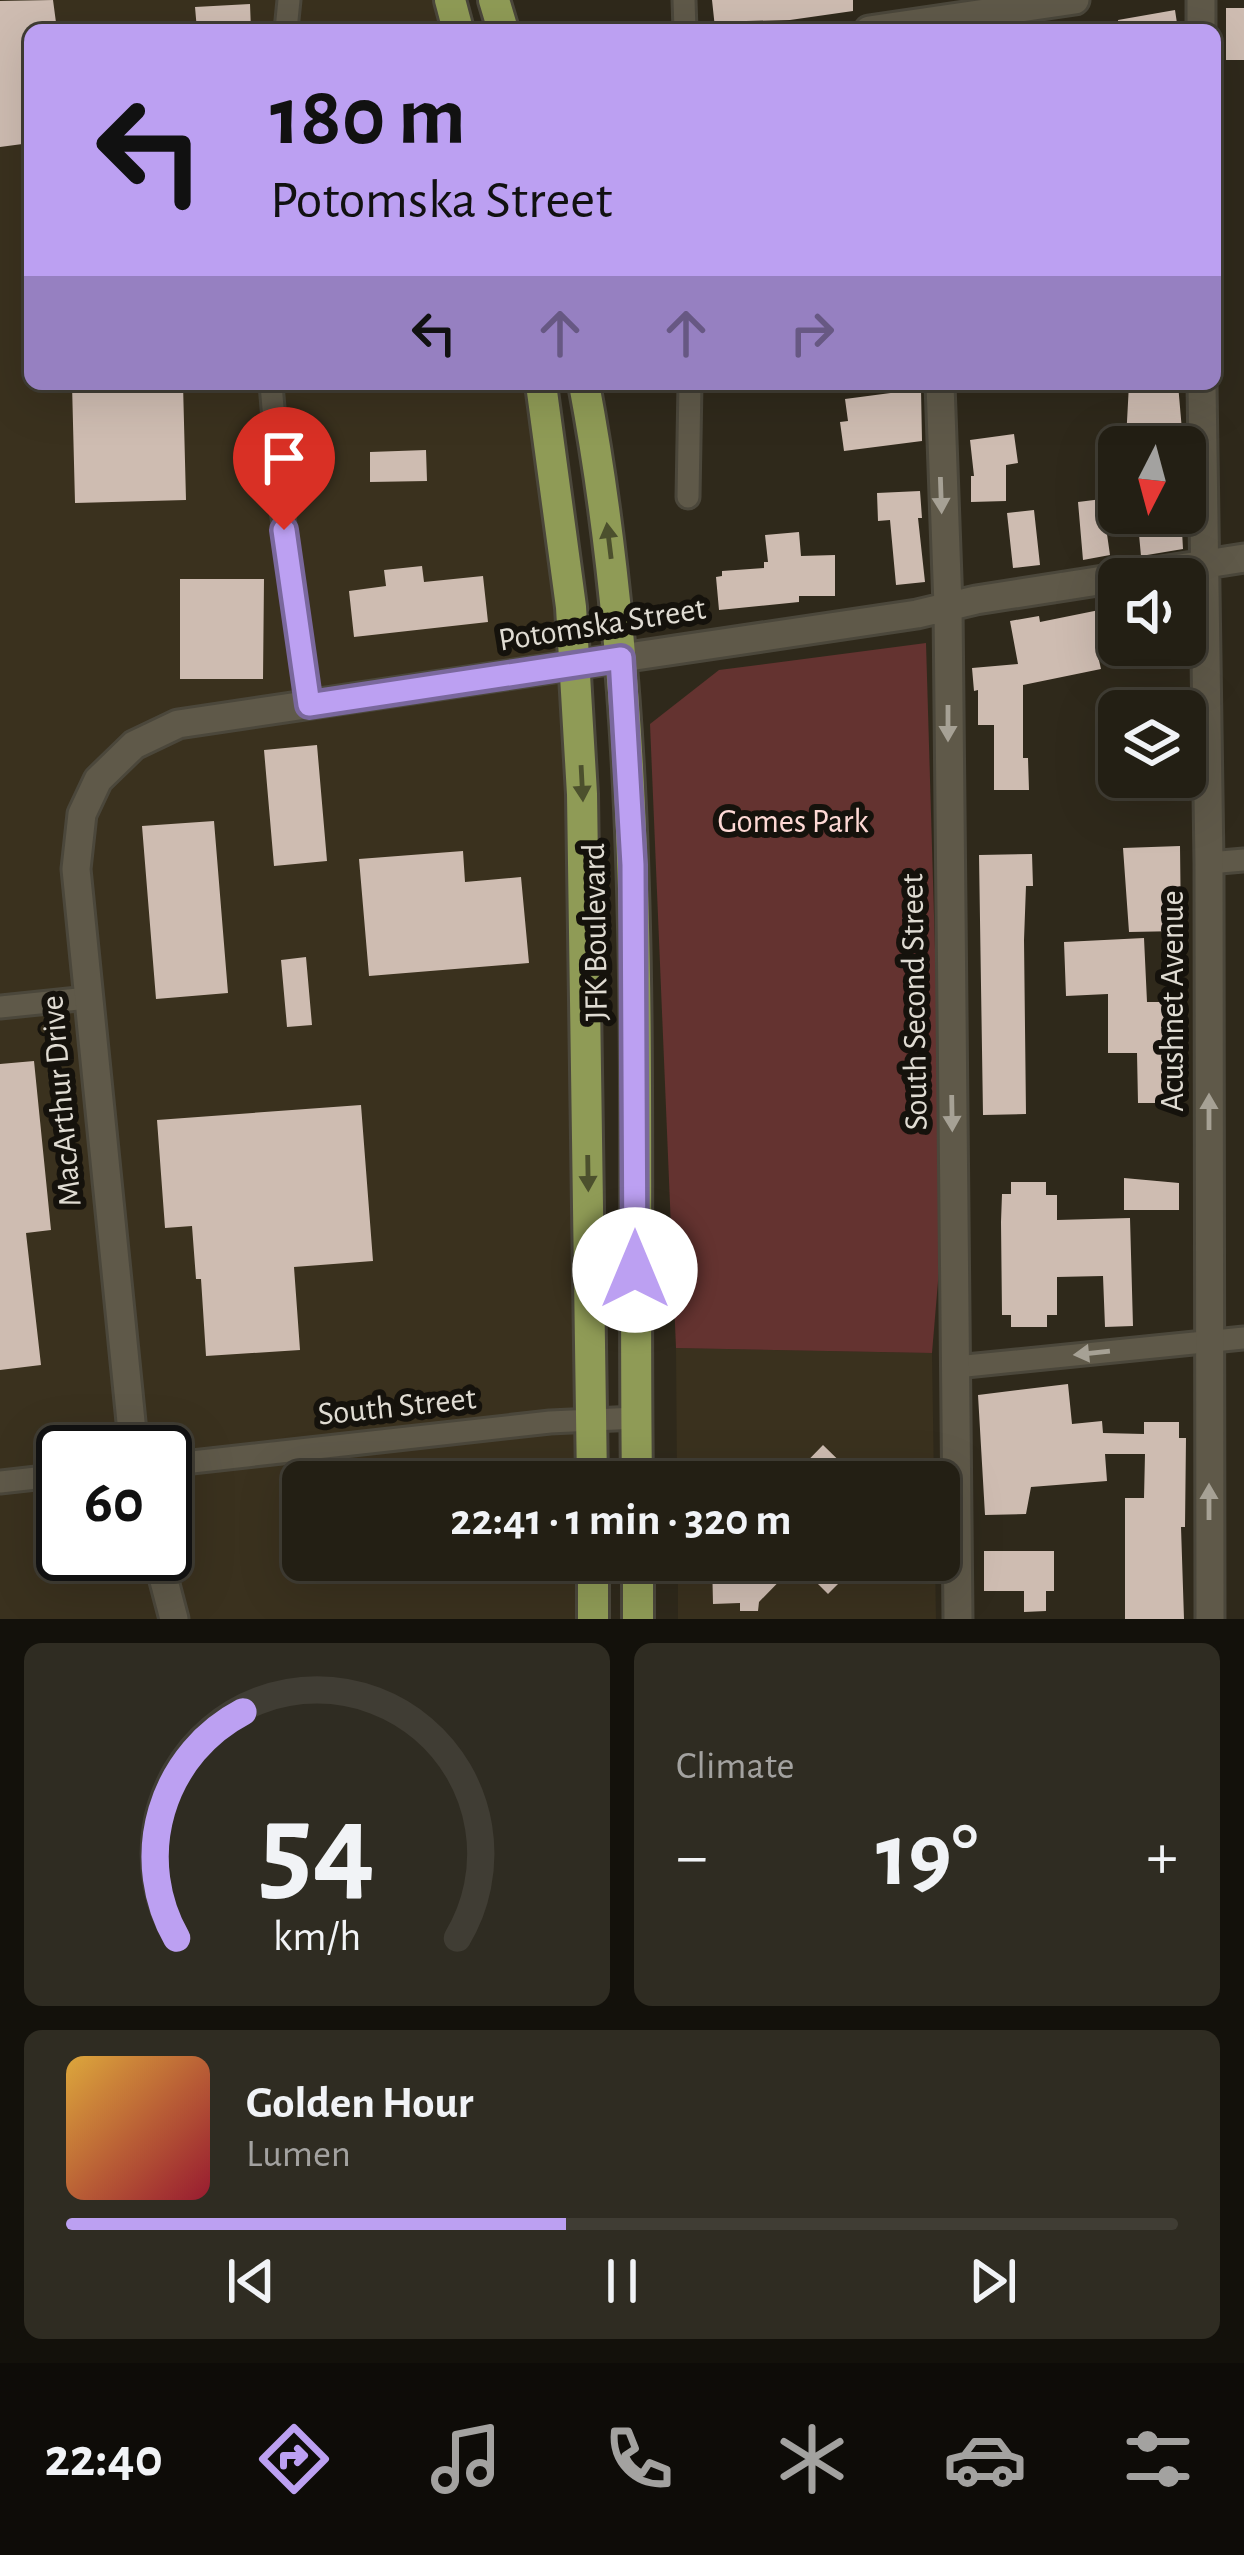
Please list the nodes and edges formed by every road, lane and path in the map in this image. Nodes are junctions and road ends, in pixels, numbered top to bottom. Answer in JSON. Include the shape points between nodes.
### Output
{"nodes":[{"id":1,"x":1075,"y":0,"type":"edge"},
{"id":2,"x":934,"y":17,"type":"edge"},
{"id":3,"x":899,"y":24,"type":"edge"},
{"id":4,"x":271,"y":390,"type":"edge"},
{"id":5,"x":542,"y":390,"type":"edge"},
{"id":6,"x":585,"y":390,"type":"edge"},
{"id":7,"x":690,"y":390,"type":"edge"},
{"id":8,"x":940,"y":390,"type":"edge"},
{"id":9,"x":1202,"y":390,"type":"edge"},
{"id":10,"x":688,"y":497,"type":"dead end"},
{"id":11,"x":1203,"y":558,"type":"edge"},
{"id":12,"x":1244,"y":558,"type":"edge"},
{"id":13,"x":1206,"y":563,"type":"edge"},
{"id":14,"x":1098,"y":581,"type":"edge"},
{"id":15,"x":947,"y":606,"type":"junction"},
{"id":16,"x":621,"y":658,"type":"junction"},
{"id":17,"x":575,"y":666,"type":"junction"},
{"id":18,"x":1205,"y":666,"type":"edge"},
{"id":19,"x":309,"y":705,"type":"junction"},
{"id":20,"x":120,"y":755,"type":"joint"},
{"id":21,"x":1244,"y":860,"type":"edge"},
{"id":22,"x":1209,"y":863,"type":"junction"},
{"id":23,"x":88,"y":998,"type":"junction"},
{"id":24,"x":0,"y":1007,"type":"edge"},
{"id":25,"x":1244,"y":1338,"type":"edge"},
{"id":26,"x":1208,"y":1342,"type":"junction"},
{"id":27,"x":956,"y":1367,"type":"junction"},
{"id":28,"x":636,"y":1418,"type":"junction"},
{"id":29,"x":591,"y":1420,"type":"junction"},
{"id":30,"x":131,"y":1425,"type":"edge"},
{"id":31,"x":592,"y":1461,"type":"edge"},
{"id":32,"x":637,"y":1461,"type":"edge"},
{"id":33,"x":192,"y":1462,"type":"edge"},
{"id":34,"x":36,"y":1478,"type":"edge"},
{"id":35,"x":0,"y":1482,"type":"edge"},
{"id":36,"x":164,"y":1581,"type":"edge"},
{"id":37,"x":592,"y":1581,"type":"edge"},
{"id":38,"x":638,"y":1581,"type":"edge"},
{"id":39,"x":175,"y":1619,"type":"edge"},
{"id":40,"x":593,"y":1619,"type":"edge"},
{"id":41,"x":638,"y":1619,"type":"edge"},
{"id":42,"x":958,"y":1619,"type":"edge"},
{"id":43,"x":1210,"y":1619,"type":"edge"}],
"edges":[{"from":1,"to":2,"type":"street"},
{"from":2,"to":3,"type":"street"},
{"from":4,"to":19,"type":"street"},
{"from":5,"to":17,"type":"main road","name":"JFK Boulevard"},
{"from":16,"to":6,"type":"main road","name":"JFK Boulevard","one_way":true},
{"from":7,"to":10,"type":"street"},
{"from":8,"to":15,"type":"street","name":"South Second Street","one_way":true},
{"from":9,"to":11,"type":"street","name":"Acushnet Avenue"},
{"from":12,"to":13,"type":"street","name":"Potomska Street"},
{"from":14,"to":15,"type":"street","name":"Potomska Street"},
{"from":15,"to":16,"type":"street","name":"Potomska Street"},
{"from":15,"to":27,"type":"street","name":"South Second Street","one_way":true},
{"from":16,"to":17,"type":"street","name":"Potomska Street"},
{"from":16,"to":28,"type":"main road","name":"JFK Boulevard","via":[[633,865]]},
{"from":17,"to":19,"type":"street","name":"Potomska Street"},
{"from":17,"to":29,"type":"main road","name":"JFK Boulevard","one_way":true},
{"from":18,"to":22,"type":"street","name":"Acushnet Avenue"},
{"from":19,"to":20,"type":"street","name":"Potomska Street","via":[[178,724]]},
{"from":20,"to":23,"type":"street","name":"MacArthur Drive","via":[[98,780],[78,831]]},
{"from":21,"to":22,"type":"street"},
{"from":26,"to":22,"type":"street","name":"Acushnet Avenue","one_way":true},
{"from":23,"to":24,"type":"street"},
{"from":23,"to":30,"type":"street","name":"MacArthur Drive"},
{"from":25,"to":26,"type":"street"},
{"from":26,"to":27,"type":"street","one_way":true},
{"from":43,"to":26,"type":"street","name":"Acushnet Avenue","one_way":true},
{"from":27,"to":42,"type":"street","name":"South Second Street"},
{"from":28,"to":29,"type":"street","name":"South Street"},
{"from":28,"to":32,"type":"main road","name":"JFK Boulevard"},
{"from":29,"to":31,"type":"main road","name":"JFK Boulevard"},
{"from":29,"to":33,"type":"street","name":"South Street"},
{"from":34,"to":35,"type":"street"},
{"from":36,"to":39,"type":"street"},
{"from":37,"to":40,"type":"main road"},
{"from":38,"to":41,"type":"main road"}]}
